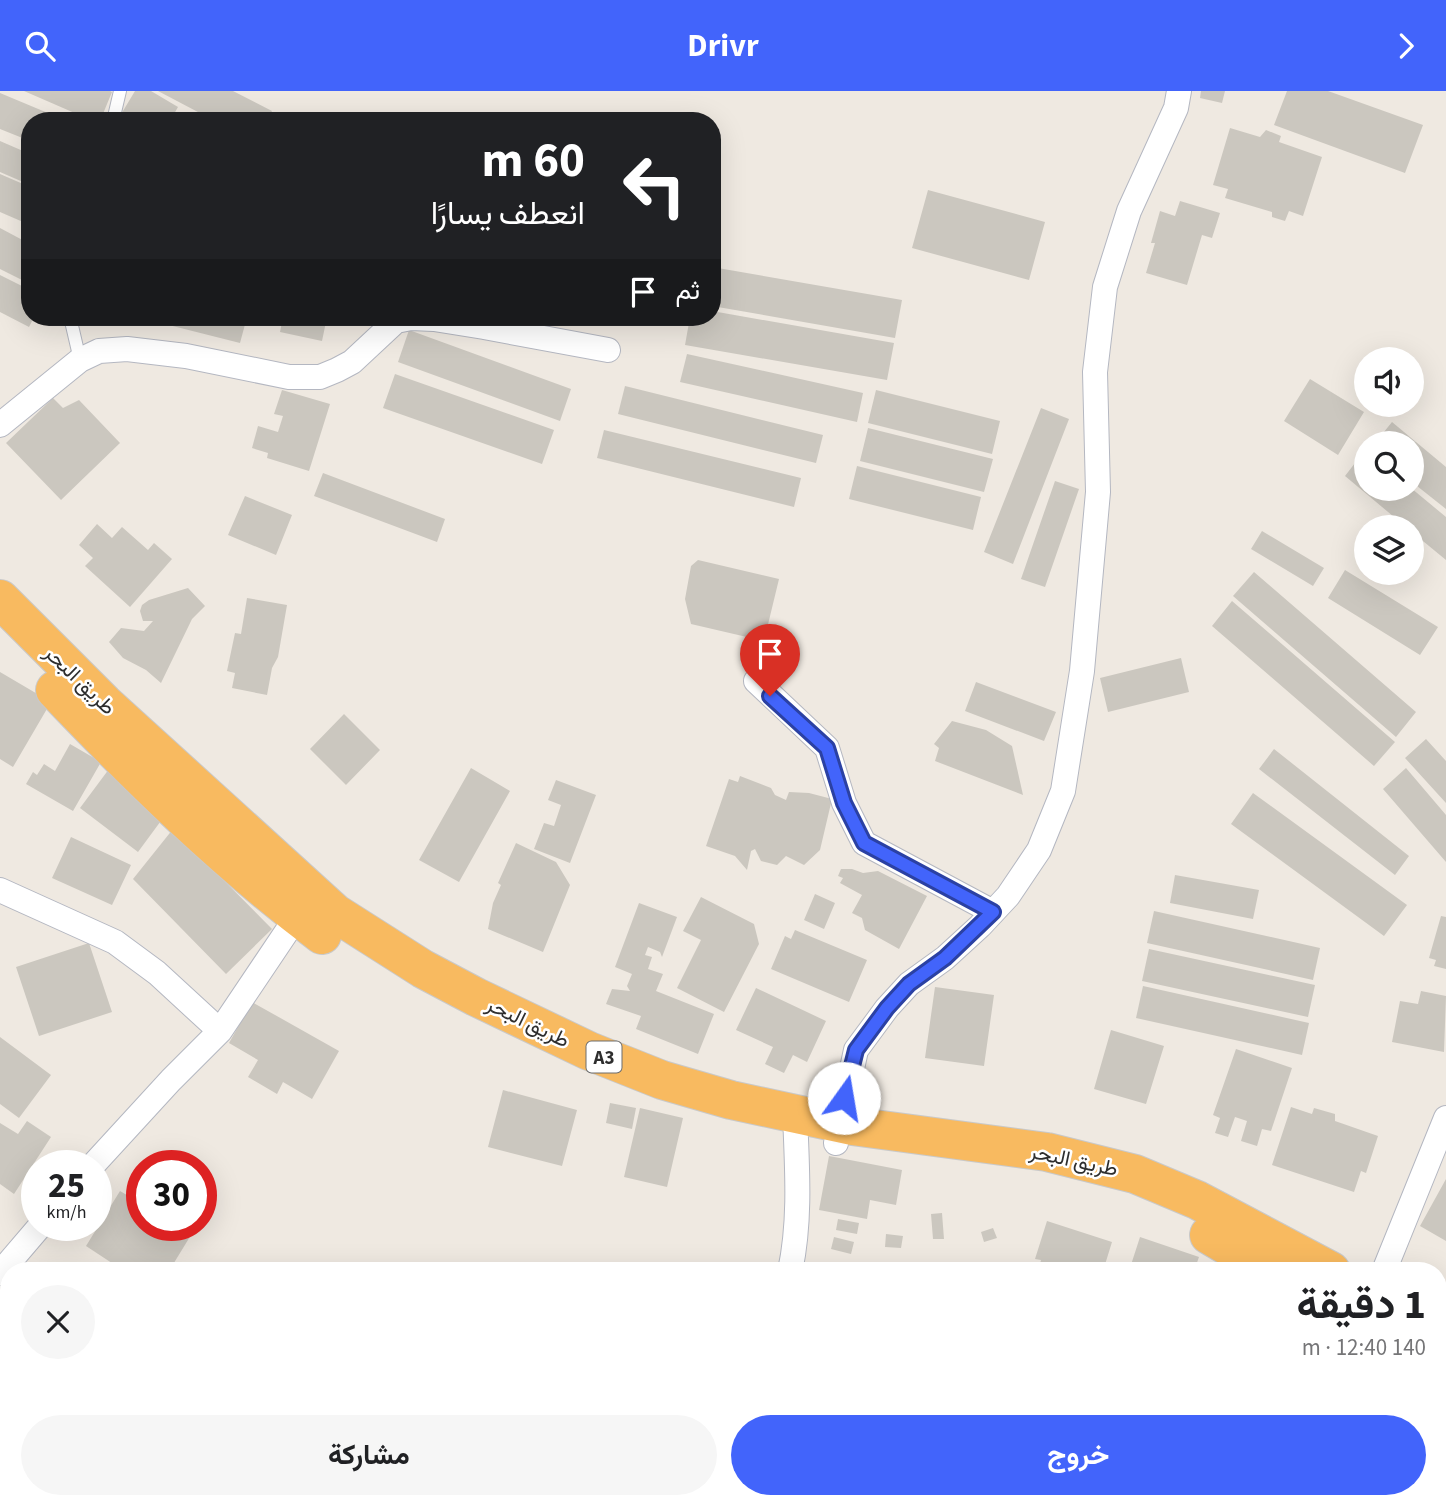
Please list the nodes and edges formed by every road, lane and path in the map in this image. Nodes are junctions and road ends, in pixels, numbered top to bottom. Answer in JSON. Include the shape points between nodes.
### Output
{"nodes":[{"id":1,"x":120,"y":91,"type":"edge"},
{"id":2,"x":1179,"y":91,"type":"edge"},
{"id":3,"x":115,"y":112,"type":"edge"},
{"id":4,"x":72,"y":326,"type":"edge"},
{"id":5,"x":391,"y":326,"type":"edge"},
{"id":6,"x":478,"y":326,"type":"edge"},
{"id":7,"x":608,"y":350,"type":"dead end"},
{"id":8,"x":80,"y":360,"type":"junction"},
{"id":9,"x":0,"y":425,"type":"edge"},
{"id":10,"x":0,"y":599,"type":"edge"},
{"id":11,"x":0,"y":633,"type":"edge"},
{"id":12,"x":756,"y":681,"type":"dead end"},
{"id":13,"x":0,"y":890,"type":"edge"},
{"id":14,"x":305,"y":904,"type":"junction"},
{"id":15,"x":993,"y":912,"type":"junction"},
{"id":16,"x":220,"y":1031,"type":"junction"},
{"id":17,"x":1446,"y":1118,"type":"edge"},
{"id":18,"x":796,"y":1126,"type":"junction"},
{"id":19,"x":837,"y":1132,"type":"junction"},
{"id":20,"x":107,"y":1150,"type":"edge"},
{"id":21,"x":27,"y":1241,"type":"edge"},
{"id":22,"x":9,"y":1262,"type":"edge"},
{"id":23,"x":791,"y":1262,"type":"edge"},
{"id":24,"x":1256,"y":1262,"type":"edge"},
{"id":25,"x":1314,"y":1262,"type":"edge"},
{"id":26,"x":1388,"y":1262,"type":"edge"}],
"edges":[{"from":1,"to":3,"type":"lane"},
{"from":2,"to":15,"type":"street","via":[[1176,108],[1129,211],[1105,287],[1096,372],[1098,492],[1082,671],[1063,791],[1039,850]]},
{"from":4,"to":8,"type":"lane"},
{"from":5,"to":8,"type":"street","via":[[352,362],[320,377],[289,377],[127,349],[99,351]]},
{"from":6,"to":7,"type":"street"},
{"from":8,"to":9,"type":"street"},
{"from":10,"to":14,"type":"highway","name":"طريق البحر","number":"A3"},
{"from":11,"to":14,"type":"highway","name":"طريق البحر","number":"A3","via":[[191,824]]},
{"from":12,"to":15,"type":"street","via":[[827,748],[844,803],[864,843]]},
{"from":13,"to":16,"type":"street","via":[[115,942],[157,973]]},
{"from":14,"to":16,"type":"street"},
{"from":14,"to":18,"type":"highway","name":"طريق البحر","number":"A3","via":[[321,934],[455,1012],[547,1058],[653,1098]]},
{"from":15,"to":19,"type":"street","via":[[945,958],[909,984],[856,1050]]},
{"from":16,"to":20,"type":"street"},
{"from":17,"to":26,"type":"street"},
{"from":18,"to":19,"type":"highway","name":"طريق البحر","number":"A3"},
{"from":18,"to":23,"type":"street"},
{"from":19,"to":24,"type":"highway","name":"طريق البحر","number":"A3","via":[[1091,1185],[1182,1221]]},
{"from":19,"to":25,"type":"highway","name":"طريق البحر","number":"A3","via":[[852,1126],[1047,1152],[1135,1174],[1197,1200]]},
{"from":21,"to":22,"type":"street"}]}
